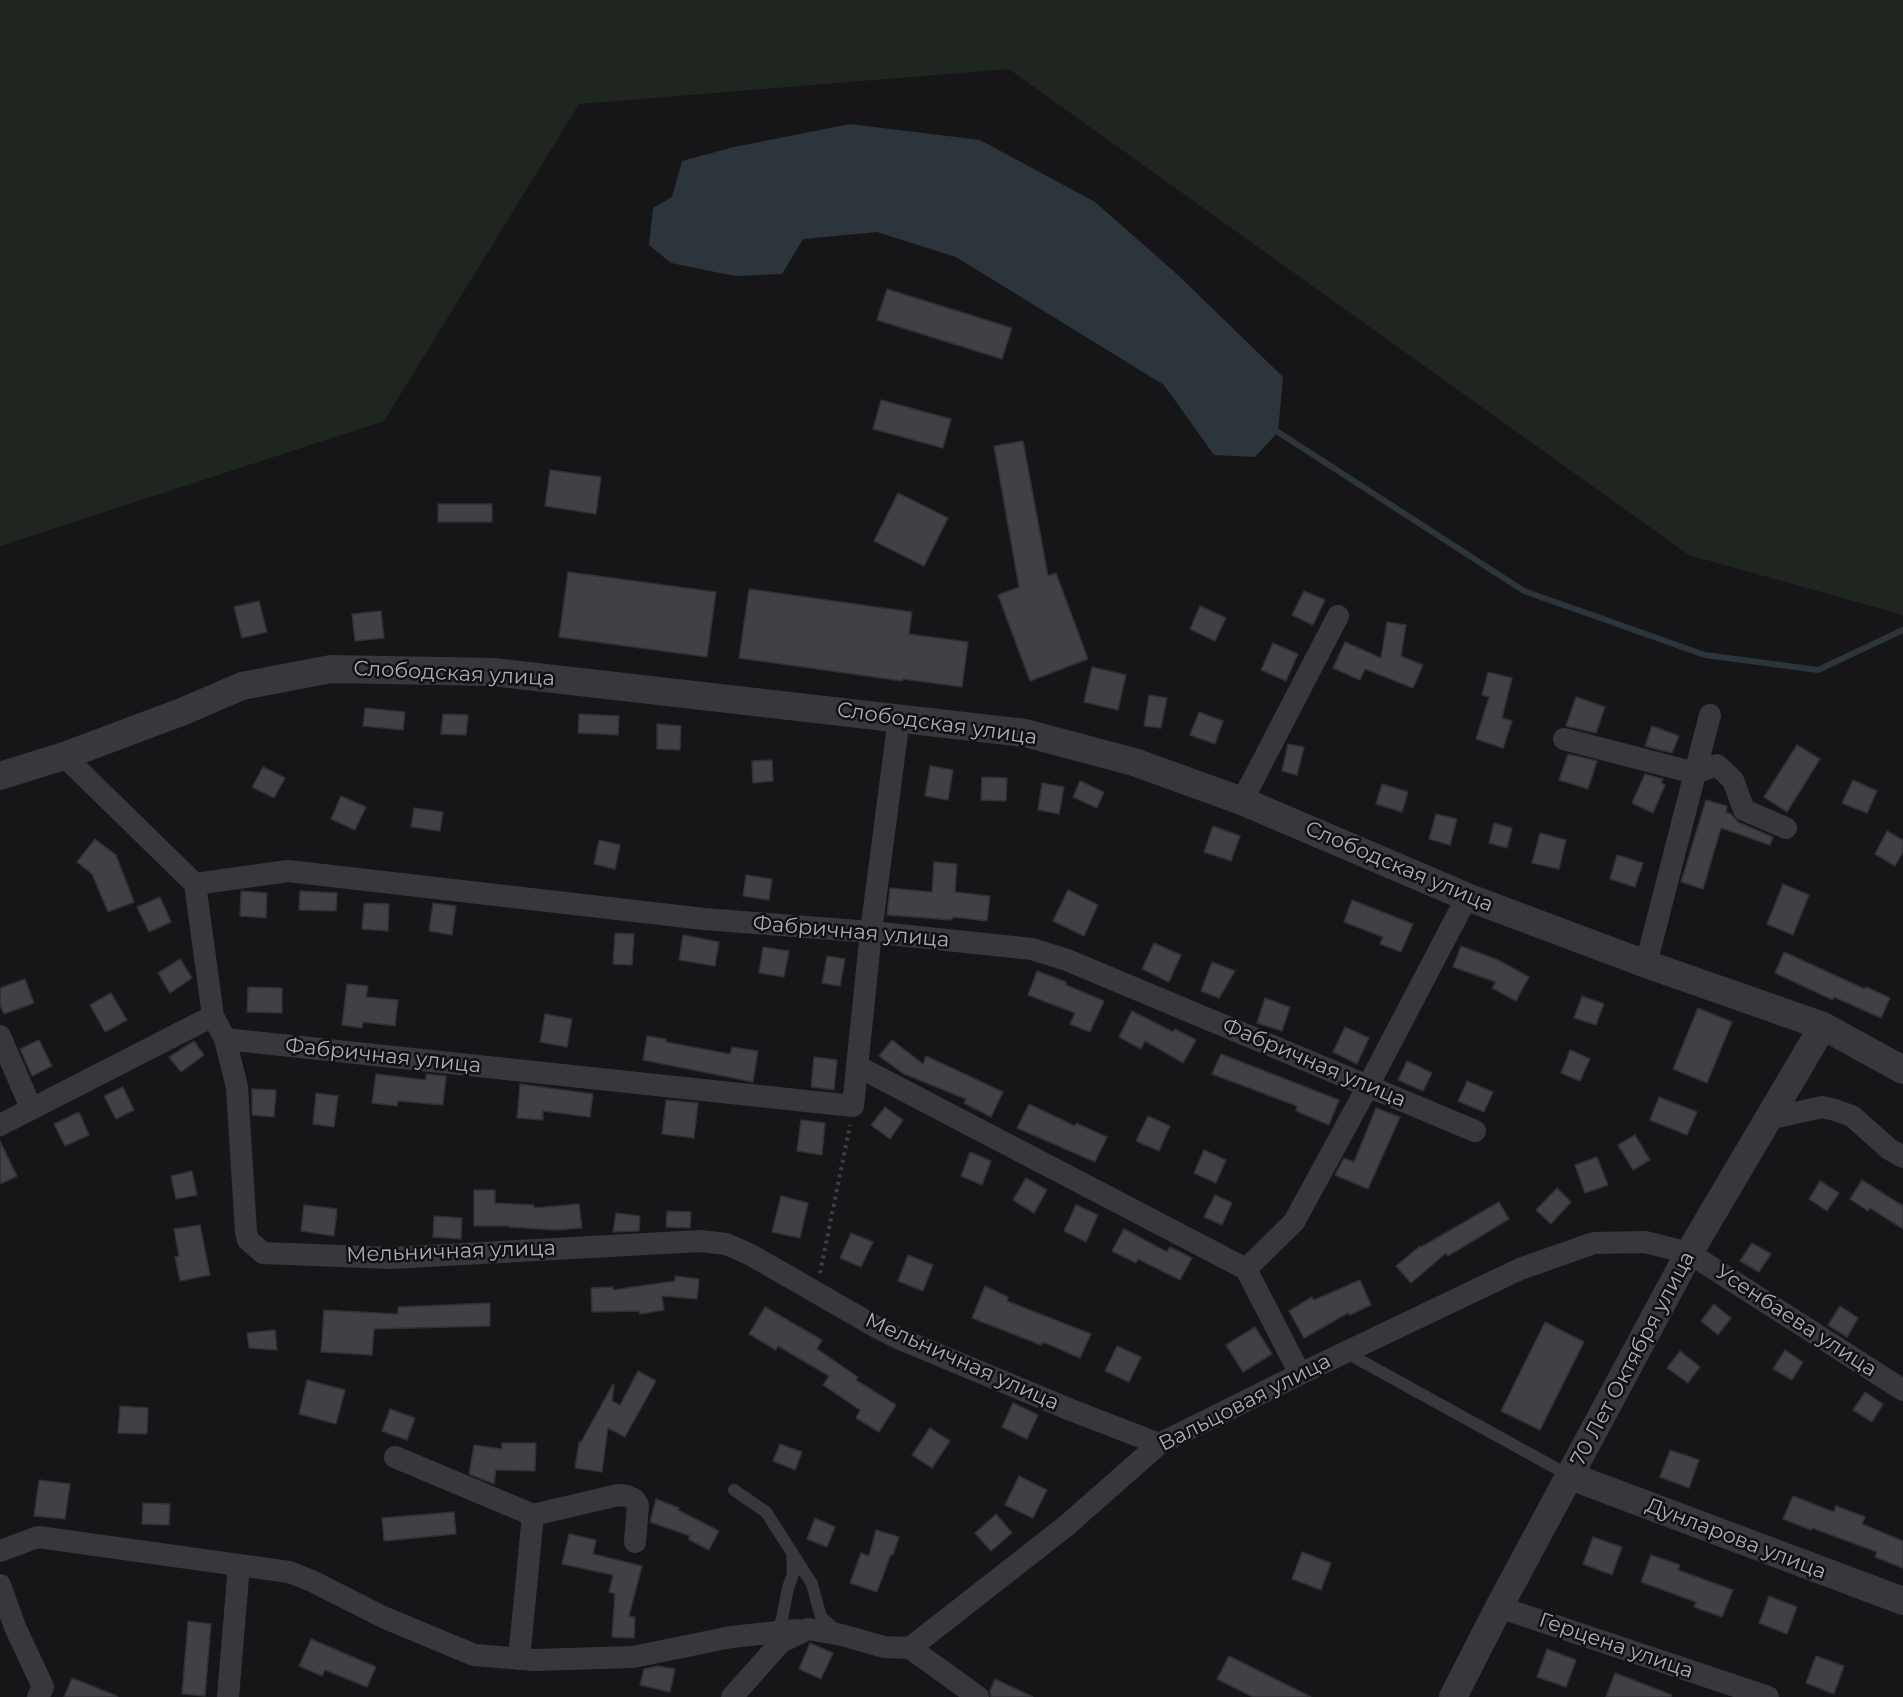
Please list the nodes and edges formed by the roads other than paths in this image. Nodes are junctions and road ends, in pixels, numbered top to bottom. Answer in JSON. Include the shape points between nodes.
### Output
{"nodes":[{"id":1,"x":1338,"y":616,"type":"dead end"},
{"id":2,"x":1710,"y":715,"type":"dead end"},
{"id":3,"x":899,"y":718,"type":"junction"},
{"id":4,"x":1564,"y":739,"type":"dead end"},
{"id":5,"x":64,"y":756,"type":"junction"},
{"id":6,"x":1695,"y":773,"type":"junction"},
{"id":7,"x":0,"y":776,"type":"edge"},
{"id":8,"x":1242,"y":801,"type":"junction"},
{"id":9,"x":1786,"y":828,"type":"dead end"},
{"id":10,"x":195,"y":884,"type":"junction"},
{"id":11,"x":1467,"y":897,"type":"junction"},
{"id":12,"x":871,"y":932,"type":"junction"},
{"id":13,"x":1646,"y":964,"type":"junction"},
{"id":14,"x":213,"y":1016,"type":"junction"},
{"id":15,"x":1823,"y":1026,"type":"junction"},
{"id":16,"x":0,"y":1036,"type":"edge"},
{"id":17,"x":225,"y":1039,"type":"junction"},
{"id":18,"x":857,"y":1066,"type":"junction"},
{"id":19,"x":1903,"y":1070,"type":"edge"},
{"id":20,"x":1368,"y":1086,"type":"junction"},
{"id":21,"x":31,"y":1108,"type":"junction"},
{"id":22,"x":1768,"y":1119,"type":"junction"},
{"id":23,"x":0,"y":1125,"type":"edge"},
{"id":24,"x":1475,"y":1131,"type":"dead end"},
{"id":25,"x":1903,"y":1157,"type":"edge"},
{"id":26,"x":1689,"y":1253,"type":"junction"},
{"id":27,"x":1246,"y":1269,"type":"junction"},
{"id":28,"x":1345,"y":1353,"type":"junction"},
{"id":29,"x":1300,"y":1374,"type":"junction"},
{"id":30,"x":1903,"y":1390,"type":"edge"},
{"id":31,"x":1159,"y":1444,"type":"junction"},
{"id":32,"x":395,"y":1457,"type":"dead end"},
{"id":33,"x":1570,"y":1476,"type":"junction"},
{"id":34,"x":734,"y":1490,"type":"dead end"},
{"id":35,"x":533,"y":1515,"type":"junction"},
{"id":36,"x":635,"y":1542,"type":"dead end"},
{"id":37,"x":0,"y":1551,"type":"edge"},
{"id":38,"x":792,"y":1551,"type":"junction"},
{"id":39,"x":239,"y":1565,"type":"junction"},
{"id":40,"x":0,"y":1585,"type":"edge"},
{"id":41,"x":1903,"y":1601,"type":"edge"},
{"id":42,"x":1499,"y":1607,"type":"junction"},
{"id":43,"x":808,"y":1629,"type":"junction"},
{"id":44,"x":776,"y":1633,"type":"junction"},
{"id":45,"x":842,"y":1635,"type":"junction"},
{"id":46,"x":910,"y":1648,"type":"junction"},
{"id":47,"x":519,"y":1659,"type":"junction"},
{"id":48,"x":38,"y":1697,"type":"edge"},
{"id":49,"x":228,"y":1697,"type":"edge"},
{"id":50,"x":732,"y":1697,"type":"edge"},
{"id":51,"x":978,"y":1697,"type":"edge"},
{"id":52,"x":1453,"y":1697,"type":"edge"},
{"id":53,"x":1768,"y":1697,"type":"edge"}],
"edges":[{"from":1,"to":8,"type":"street"},
{"from":2,"to":6,"type":"street"},
{"from":3,"to":5,"type":"street","name":"Слободская улица","via":[[493,672],[331,669],[242,686]]},
{"from":3,"to":8,"type":"street","name":"Слободская улица","via":[[1025,733],[1134,762]]},
{"from":3,"to":12,"type":"street"},
{"from":4,"to":6,"type":"street"},
{"from":5,"to":7,"type":"street","name":"Слободская улица"},
{"from":5,"to":10,"type":"street"},
{"from":6,"to":9,"type":"street","via":[[1717,765],[1734,780],[1744,810]]},
{"from":6,"to":13,"type":"street"},
{"from":8,"to":11,"type":"street","name":"Слободская улица"},
{"from":10,"to":12,"type":"street","name":"Фабричная улица","via":[[288,871],[704,919]]},
{"from":10,"to":14,"type":"street","name":"Мельничная улица"},
{"from":11,"to":13,"type":"street","name":"Слободская улица"},
{"from":11,"to":20,"type":"street"},
{"from":12,"to":18,"type":"street"},
{"from":12,"to":20,"type":"street","name":"Фабричная улица","via":[[1032,949],[1067,960]]},
{"from":13,"to":15,"type":"street","name":"Слободская улица"},
{"from":14,"to":17,"type":"street","name":"Мельничная улица"},
{"from":14,"to":21,"type":"street"},
{"from":15,"to":19,"type":"street","name":"Слободская улица"},
{"from":15,"to":22,"type":"street","name":"70 Лет Октября улица"},
{"from":16,"to":21,"type":"street"},
{"from":17,"to":18,"type":"street","name":"Фабричная улица","via":[[853,1106]]},
{"from":17,"to":31,"type":"street","name":"Мельничная улица","via":[[237,1088],[246,1232],[248,1240],[263,1253],[391,1258],[700,1241],[726,1244],[898,1338]]},
{"from":18,"to":27,"type":"street"},
{"from":20,"to":24,"type":"street","name":"Фабричная улица"},
{"from":20,"to":27,"type":"street","via":[[1294,1222]]},
{"from":21,"to":23,"type":"street"},
{"from":22,"to":25,"type":"street","via":[[1822,1107],[1835,1110],[1852,1116]]},
{"from":22,"to":26,"type":"street","name":"70 Лет Октября улица"},
{"from":26,"to":28,"type":"street","name":"Вальцовая улица","via":[[1645,1242],[1594,1243],[1520,1269]]},
{"from":26,"to":30,"type":"street","name":"Усенбаева улица"},
{"from":26,"to":33,"type":"street","name":"70 Лет Октября улица"},
{"from":27,"to":29,"type":"street"},
{"from":28,"to":29,"type":"street","name":"Вальцовая улица"},
{"from":28,"to":33,"type":"lane"},
{"from":29,"to":31,"type":"street","name":"Вальцовая улица"},
{"from":31,"to":46,"type":"street","name":"Вальцовая улица","via":[[1066,1526]]},
{"from":32,"to":35,"type":"street"},
{"from":33,"to":41,"type":"street","name":"Дунларова улица"},
{"from":33,"to":42,"type":"street","name":"70 Лет Октября улица"},
{"from":34,"to":38,"type":"lane","via":[[766,1512]]},
{"from":35,"to":36,"type":"street","via":[[627,1496],[638,1506]]},
{"from":35,"to":47,"type":"street"},
{"from":37,"to":39,"type":"street","via":[[38,1537]]},
{"from":38,"to":44,"type":"lane","via":[[793,1574]]},
{"from":38,"to":45,"type":"lane","via":[[812,1584],[821,1617]]},
{"from":39,"to":47,"type":"street","via":[[290,1572],[474,1655]]},
{"from":39,"to":49,"type":"street"},
{"from":40,"to":48,"type":"street","via":[[43,1687]]},
{"from":42,"to":52,"type":"street","name":"70 Лет Октября улица"},
{"from":42,"to":53,"type":"street","name":"Герцена улица"},
{"from":43,"to":44,"type":"street"},
{"from":43,"to":45,"type":"street"},
{"from":43,"to":50,"type":"street","via":[[781,1642]]},
{"from":44,"to":47,"type":"street","via":[[731,1637],[633,1657]]},
{"from":45,"to":46,"type":"street","via":[[884,1647]]},
{"from":46,"to":51,"type":"street"}]}
